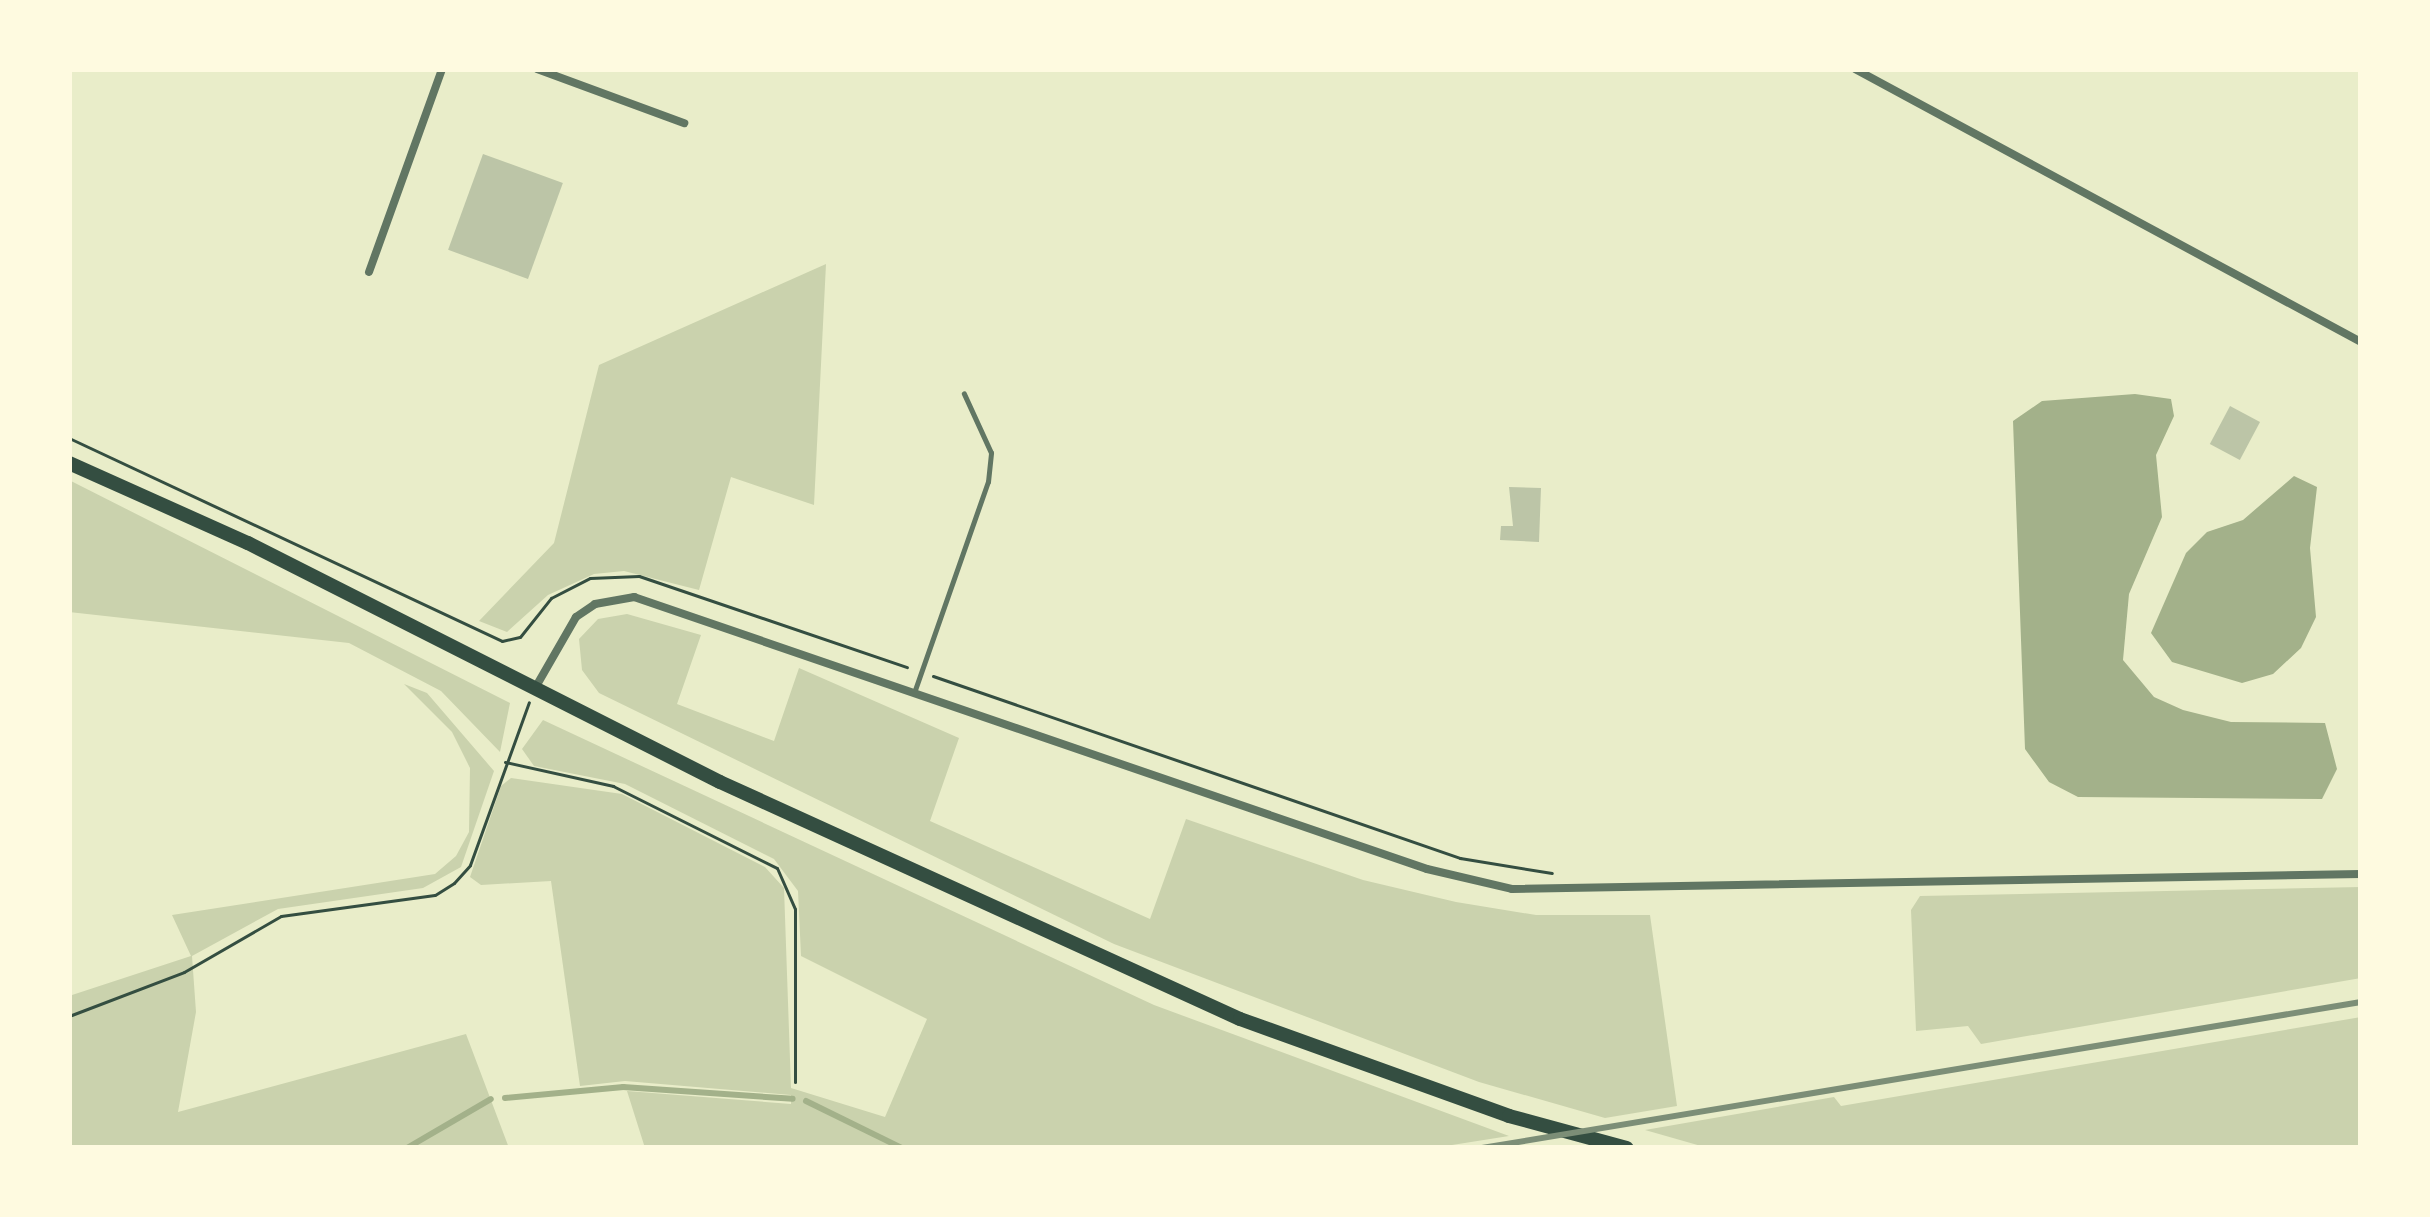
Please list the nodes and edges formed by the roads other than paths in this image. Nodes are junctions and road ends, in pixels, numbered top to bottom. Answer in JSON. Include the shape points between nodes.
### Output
{"nodes":[{"id":1,"x":442,"y":69,"type":"edge"},
{"id":2,"x":537,"y":69,"type":"edge"},
{"id":3,"x":1855,"y":69,"type":"edge"},
{"id":4,"x":684,"y":122,"type":"dead end"},
{"id":5,"x":370,"y":272,"type":"dead end"},
{"id":6,"x":2361,"y":342,"type":"edge"},
{"id":7,"x":964,"y":394,"type":"dead end"},
{"id":8,"x":69,"y":463,"type":"edge"},
{"id":9,"x":534,"y":690,"type":"junction"},
{"id":10,"x":915,"y":691,"type":"junction"},
{"id":11,"x":2361,"y":874,"type":"edge"},
{"id":12,"x":1622,"y":1147,"type":"edge"}],
"edges":[{"from":1,"to":5,"type":"street"},
{"from":2,"to":4,"type":"street"},
{"from":3,"to":6,"type":"street"},
{"from":7,"to":10,"type":"lane","via":[[992,453],[988,482]]},
{"from":8,"to":9,"type":"main road"},
{"from":9,"to":10,"type":"street","via":[[576,617],[595,604],[634,597]]},
{"from":9,"to":12,"type":"main road","via":[[978,904],[1240,1019],[1509,1116]]},
{"from":10,"to":11,"type":"street","via":[[1427,869],[1512,889]]}]}
